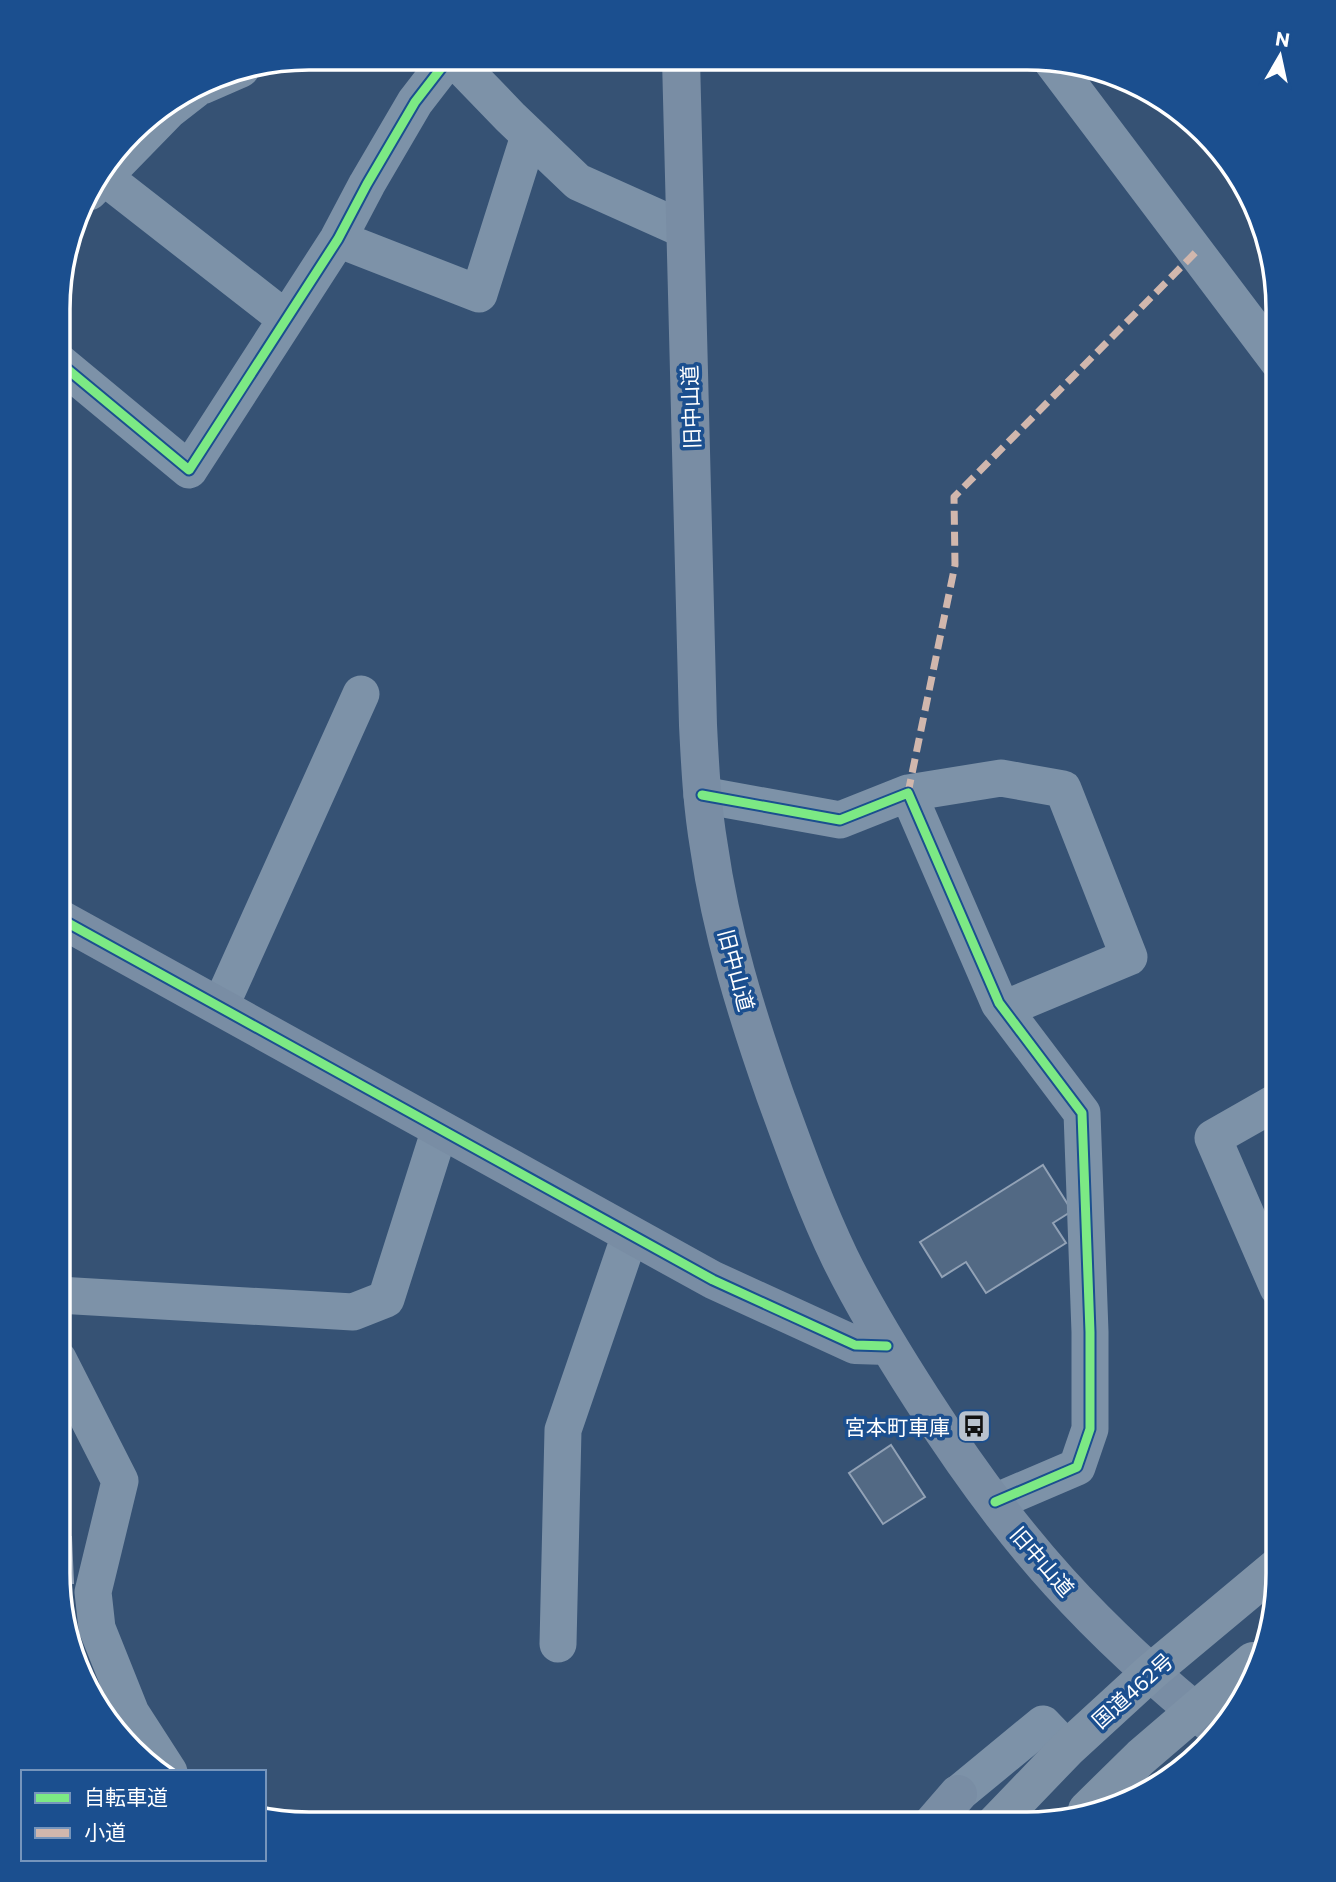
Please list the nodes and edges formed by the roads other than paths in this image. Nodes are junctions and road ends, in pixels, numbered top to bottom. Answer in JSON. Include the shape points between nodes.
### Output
{"nodes":[{"id":1,"x":441,"y":70,"type":"edge"},
{"id":2,"x":463,"y":70,"type":"edge"},
{"id":3,"x":681,"y":70,"type":"edge"},
{"id":4,"x":1060,"y":72,"type":"edge"},
{"id":5,"x":529,"y":136,"type":"junction"},
{"id":6,"x":103,"y":189,"type":"edge"},
{"id":7,"x":685,"y":230,"type":"junction"},
{"id":8,"x":338,"y":239,"type":"junction"},
{"id":9,"x":286,"y":319,"type":"junction"},
{"id":10,"x":1266,"y":345,"type":"edge"},
{"id":11,"x":70,"y":371,"type":"edge"},
{"id":12,"x":361,"y":694,"type":"dead end"},
{"id":13,"x":908,"y":793,"type":"junction"},
{"id":14,"x":702,"y":795,"type":"junction"},
{"id":15,"x":70,"y":924,"type":"edge"},
{"id":16,"x":220,"y":1006,"type":"junction"},
{"id":17,"x":1004,"y":1009,"type":"junction"},
{"id":18,"x":1265,"y":1108,"type":"edge"},
{"id":19,"x":440,"y":1129,"type":"junction"},
{"id":20,"x":631,"y":1235,"type":"junction"},
{"id":21,"x":1265,"y":1259,"type":"edge"},
{"id":22,"x":70,"y":1296,"type":"edge"},
{"id":23,"x":887,"y":1346,"type":"junction"},
{"id":24,"x":70,"y":1382,"type":"edge"},
{"id":25,"x":995,"y":1502,"type":"junction"},
{"id":26,"x":1265,"y":1577,"type":"edge"},
{"id":27,"x":558,"y":1644,"type":"dead end"},
{"id":28,"x":1151,"y":1672,"type":"junction"},
{"id":29,"x":1243,"y":1675,"type":"edge"},
{"id":30,"x":1206,"y":1720,"type":"edge"},
{"id":31,"x":1067,"y":1749,"type":"junction"},
{"id":32,"x":162,"y":1762,"type":"edge"},
{"id":33,"x":958,"y":1794,"type":"joint"},
{"id":34,"x":1097,"y":1801,"type":"edge"},
{"id":35,"x":942,"y":1812,"type":"edge"},
{"id":36,"x":1007,"y":1812,"type":"edge"}],
"edges":[{"from":1,"to":8,"type":"street","via":[[415,102]]},
{"from":2,"to":5,"type":"street"},
{"from":3,"to":7,"type":"main road","name":"旧中山道"},
{"from":4,"to":10,"type":"street"},
{"from":5,"to":7,"type":"street","via":[[578,182]]},
{"from":5,"to":8,"type":"street","via":[[479,294]]},
{"from":6,"to":9,"type":"street"},
{"from":7,"to":14,"type":"main road","name":"旧中山道"},
{"from":8,"to":9,"type":"street"},
{"from":9,"to":11,"type":"street","via":[[189,470]]},
{"from":12,"to":16,"type":"street"},
{"from":13,"to":14,"type":"street","via":[[840,820]]},
{"from":13,"to":17,"type":"street"},
{"from":13,"to":17,"type":"street","via":[[1000,778],[1063,789],[1129,957]]},
{"from":14,"to":23,"type":"main road","name":"旧中山道","via":[[728,944],[757,1043],[840,1257]]},
{"from":15,"to":16,"type":"main road"},
{"from":16,"to":19,"type":"main road"},
{"from":17,"to":25,"type":"street","via":[[1082,1113],[1090,1429],[1077,1467]]},
{"from":18,"to":21,"type":"street","via":[[1213,1138]]},
{"from":19,"to":20,"type":"main road"},
{"from":19,"to":22,"type":"street","via":[[386,1299],[353,1312]]},
{"from":20,"to":23,"type":"main road","via":[[713,1280],[855,1345]]},
{"from":20,"to":27,"type":"street","via":[[563,1430]]},
{"from":23,"to":25,"type":"main road","name":"旧中山道"},
{"from":24,"to":32,"type":"street","via":[[121,1480],[93,1592],[97,1628],[131,1713]]},
{"from":25,"to":28,"type":"main road","name":"旧中山道","via":[[1057,1580]]},
{"from":26,"to":28,"type":"highway","name":"国道462号"},
{"from":28,"to":30,"type":"main road","name":"旧中山道"},
{"from":28,"to":31,"type":"highway","name":"国道462号"},
{"from":29,"to":30,"type":"highway"},
{"from":30,"to":34,"type":"highway","via":[[1141,1757]]},
{"from":31,"to":33,"type":"street","via":[[1043,1724]]},
{"from":31,"to":36,"type":"highway","name":"国道462号"},
{"from":33,"to":35,"type":"main road"}]}
